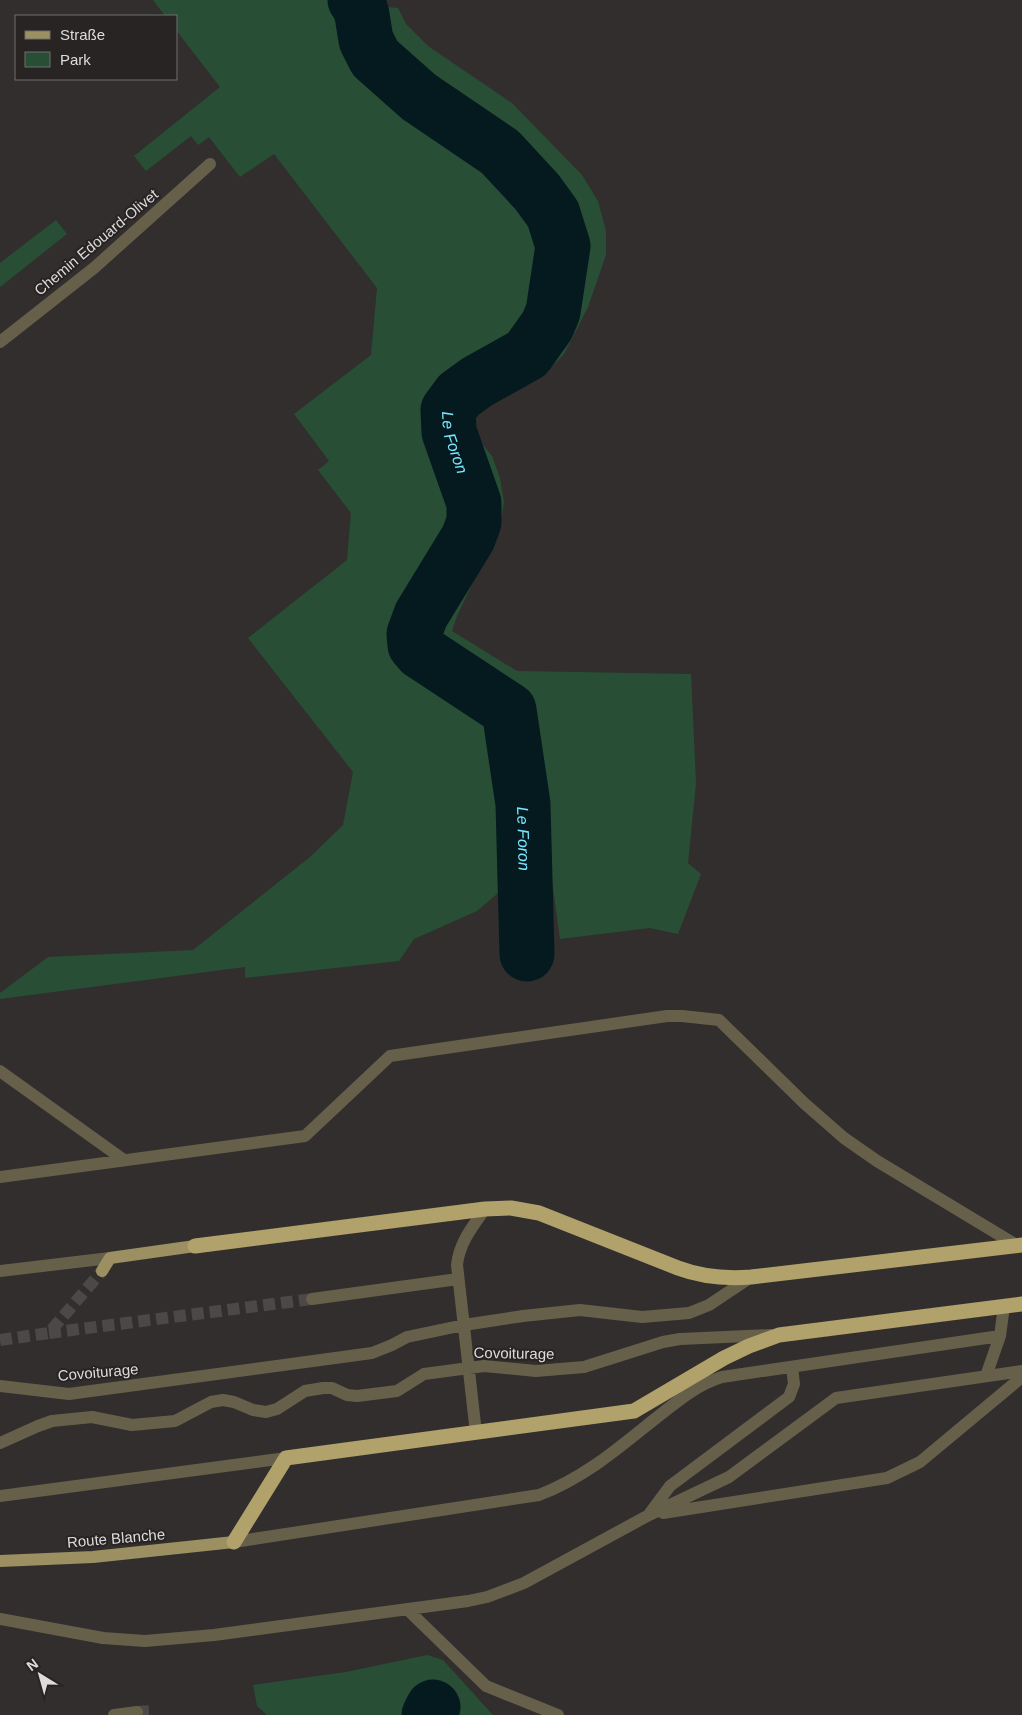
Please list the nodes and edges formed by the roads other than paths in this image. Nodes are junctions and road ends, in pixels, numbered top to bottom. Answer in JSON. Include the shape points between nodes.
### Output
{"nodes":[{"id":1,"x":210,"y":164,"type":"dead end"},
{"id":2,"x":0,"y":342,"type":"edge"},
{"id":3,"x":0,"y":1071,"type":"edge"},
{"id":4,"x":124,"y":1160,"type":"junction"},
{"id":5,"x":0,"y":1177,"type":"edge"},
{"id":6,"x":485,"y":1209,"type":"junction"},
{"id":7,"x":195,"y":1246,"type":"joint"},
{"id":8,"x":1020,"y":1246,"type":"edge"},
{"id":9,"x":110,"y":1258,"type":"junction"},
{"id":10,"x":0,"y":1271,"type":"edge"},
{"id":11,"x":102,"y":1271,"type":"tunnel mouth"},
{"id":12,"x":751,"y":1277,"type":"junction"},
{"id":13,"x":458,"y":1279,"type":"junction"},
{"id":14,"x":312,"y":1298,"type":"tunnel mouth"},
{"id":15,"x":1022,"y":1304,"type":"edge"},
{"id":16,"x":1004,"y":1306,"type":"junction"},
{"id":17,"x":464,"y":1325,"type":"junction"},
{"id":18,"x":779,"y":1335,"type":"junction"},
{"id":19,"x":1000,"y":1336,"type":"junction"},
{"id":20,"x":792,"y":1367,"type":"junction"},
{"id":21,"x":469,"y":1368,"type":"junction"},
{"id":22,"x":1022,"y":1371,"type":"edge"},
{"id":23,"x":986,"y":1376,"type":"junction"},
{"id":24,"x":1022,"y":1377,"type":"edge"},
{"id":25,"x":0,"y":1386,"type":"edge"},
{"id":26,"x":672,"y":1406,"type":"junction"},
{"id":27,"x":634,"y":1411,"type":"junction"},
{"id":28,"x":476,"y":1433,"type":"junction"},
{"id":29,"x":0,"y":1443,"type":"edge"},
{"id":30,"x":286,"y":1458,"type":"junction"},
{"id":31,"x":0,"y":1496,"type":"edge"},
{"id":32,"x":649,"y":1515,"type":"junction"},
{"id":33,"x":234,"y":1542,"type":"junction"},
{"id":34,"x":1,"y":1560,"type":"edge"},
{"id":35,"x":408,"y":1610,"type":"junction"},
{"id":36,"x":0,"y":1619,"type":"edge"},
{"id":37,"x":137,"y":1712,"type":"dead end"},
{"id":38,"x":114,"y":1715,"type":"edge"},
{"id":39,"x":558,"y":1715,"type":"edge"}],
"edges":[{"from":1,"to":2,"type":"street","name":"Chemin Edouard-Olivet","via":[[94,268]]},
{"from":3,"to":4,"type":"street"},
{"from":4,"to":5,"type":"street"},
{"from":4,"to":8,"type":"street","via":[[304,1136],[390,1056],[667,1016],[699,1017],[719,1020],[804,1103],[860,1150]]},
{"from":6,"to":7,"type":"highway"},
{"from":6,"to":12,"type":"highway","via":[[510,1208],[539,1213],[696,1274]]},
{"from":6,"to":13,"type":"street","via":[[460,1250]]},
{"from":7,"to":9,"type":"main road"},
{"from":8,"to":12,"type":"highway"},
{"from":9,"to":10,"type":"street"},
{"from":9,"to":11,"type":"main road"},
{"from":12,"to":17,"type":"street","name":"Covoiturage","via":[[709,1305],[689,1313],[642,1317],[580,1310]]},
{"from":13,"to":14,"type":"street"},
{"from":13,"to":17,"type":"street"},
{"from":15,"to":16,"type":"highway"},
{"from":16,"to":18,"type":"highway"},
{"from":16,"to":19,"type":"street"},
{"from":17,"to":21,"type":"street"},
{"from":17,"to":25,"type":"street","name":"Covoiturage","via":[[407,1337],[372,1353],[187,1379],[70,1394]]},
{"from":18,"to":21,"type":"street","name":"Covoiturage","via":[[680,1339],[584,1367],[544,1371],[488,1366]]},
{"from":18,"to":27,"type":"highway","via":[[724,1358]]},
{"from":19,"to":20,"type":"street"},
{"from":19,"to":23,"type":"street"},
{"from":20,"to":26,"type":"street","via":[[722,1377],[697,1388]]},
{"from":20,"to":32,"type":"street","via":[[794,1384],[789,1397],[670,1486]]},
{"from":21,"to":28,"type":"street"},
{"from":21,"to":29,"type":"street","name":"Covoiturage","via":[[420,1375],[393,1392],[353,1396],[327,1388],[305,1391],[277,1409],[266,1412],[223,1400],[211,1402],[175,1421],[126,1424],[92,1417],[52,1421]]},
{"from":22,"to":23,"type":"street"},
{"from":23,"to":32,"type":"street","via":[[836,1398],[729,1477]]},
{"from":24,"to":32,"type":"street","via":[[920,1462],[887,1478]]},
{"from":26,"to":27,"type":"street"},
{"from":26,"to":33,"type":"street","via":[[589,1470],[539,1495]]},
{"from":27,"to":28,"type":"highway"},
{"from":28,"to":30,"type":"highway"},
{"from":30,"to":31,"type":"street"},
{"from":30,"to":33,"type":"highway"},
{"from":32,"to":35,"type":"street","via":[[504,1591],[468,1601]]},
{"from":33,"to":34,"type":"main road","name":"Route Blanche","via":[[93,1557]]},
{"from":35,"to":36,"type":"street","via":[[145,1641],[103,1638]]},
{"from":35,"to":39,"type":"street","via":[[486,1686]]},
{"from":37,"to":38,"type":"street"}]}
